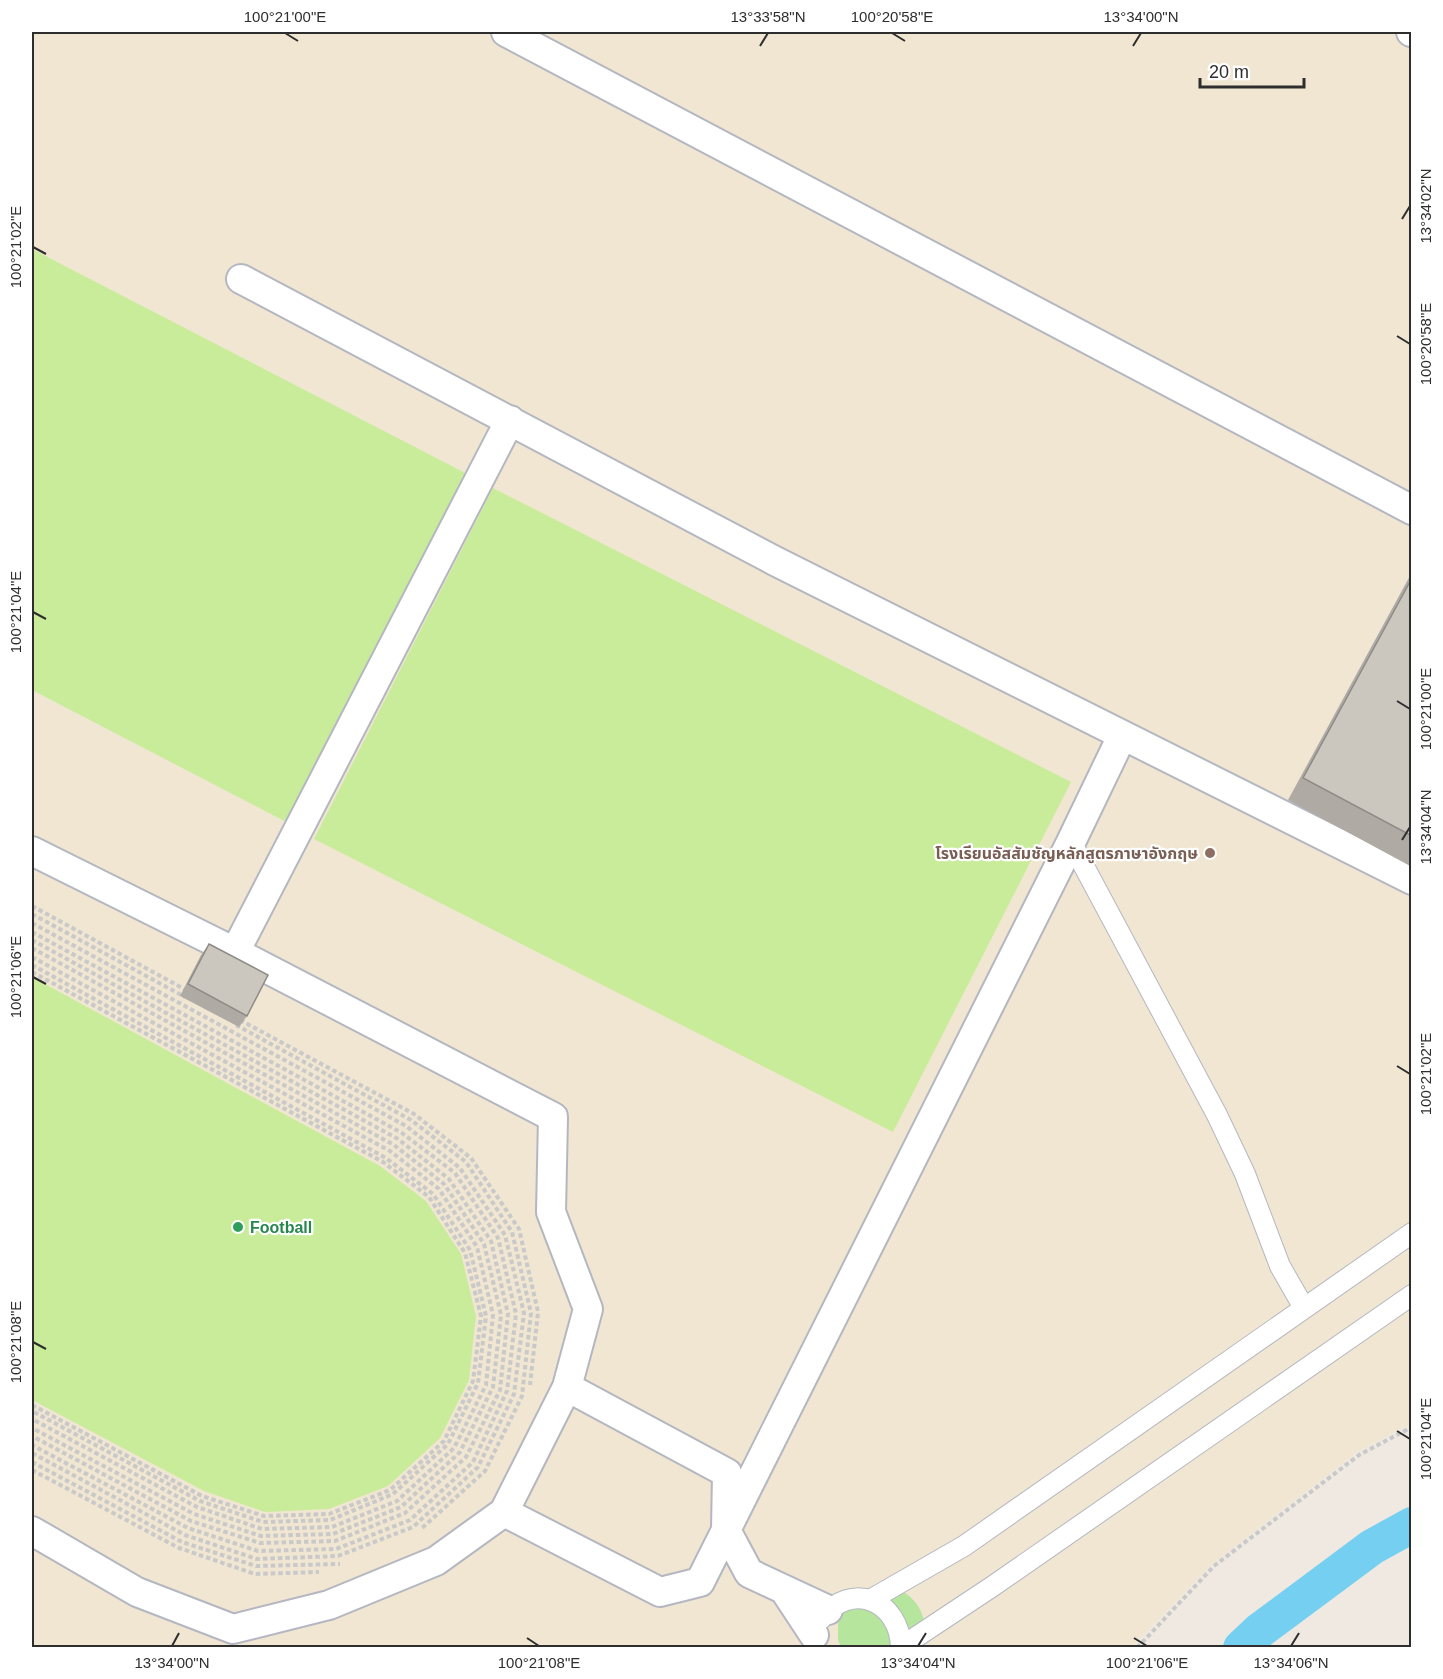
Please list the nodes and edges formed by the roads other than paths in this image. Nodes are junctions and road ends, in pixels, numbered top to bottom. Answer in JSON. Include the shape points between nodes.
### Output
{"nodes":[{"id":1,"x":506,"y":32,"type":"edge"},
{"id":2,"x":241,"y":279,"type":"dead end"},
{"id":3,"x":510,"y":420,"type":"junction"},
{"id":4,"x":1412,"y":510,"type":"edge"},
{"id":5,"x":1122,"y":736,"type":"junction"},
{"id":6,"x":1071,"y":842,"type":"junction"},
{"id":7,"x":32,"y":851,"type":"edge"},
{"id":8,"x":1412,"y":880,"type":"edge"},
{"id":9,"x":235,"y":952,"type":"junction"},
{"id":10,"x":1412,"y":1233,"type":"edge"},
{"id":11,"x":1412,"y":1295,"type":"edge"},
{"id":12,"x":1304,"y":1308,"type":"junction"},
{"id":13,"x":567,"y":1387,"type":"junction"},
{"id":14,"x":504,"y":1512,"type":"junction"},
{"id":15,"x":726,"y":1530,"type":"junction"},
{"id":16,"x":32,"y":1531,"type":"edge"},
{"id":17,"x":749,"y":1573,"type":"junction"},
{"id":18,"x":700,"y":1582,"type":"junction"},
{"id":19,"x":785,"y":1591,"type":"junction"},
{"id":20,"x":870,"y":1600,"type":"junction"},
{"id":21,"x":828,"y":1610,"type":"junction"},
{"id":22,"x":815,"y":1641,"type":"edge"},
{"id":23,"x":901,"y":1647,"type":"edge"}],
"edges":[{"from":1,"to":4,"type":"street"},
{"from":2,"to":3,"type":"street"},
{"from":3,"to":5,"type":"street","via":[[775,561]]},
{"from":3,"to":9,"type":"street"},
{"from":5,"to":6,"type":"street"},
{"from":5,"to":8,"type":"street"},
{"from":6,"to":12,"type":"lane","via":[[1217,1115],[1245,1174],[1280,1266]]},
{"from":6,"to":15,"type":"street"},
{"from":7,"to":9,"type":"street"},
{"from":9,"to":13,"type":"street","via":[[553,1117],[551,1212],[588,1309]]},
{"from":10,"to":12,"type":"lane"},
{"from":11,"to":23,"type":"lane"},
{"from":12,"to":20,"type":"lane","via":[[964,1546]]},
{"from":13,"to":14,"type":"street"},
{"from":13,"to":15,"type":"street","via":[[727,1473]]},
{"from":14,"to":16,"type":"street","via":[[436,1561],[329,1605],[233,1629],[137,1592]]},
{"from":14,"to":18,"type":"street","via":[[660,1592]]},
{"from":15,"to":17,"type":"street"},
{"from":15,"to":18,"type":"street"},
{"from":17,"to":18,"type":"street"},
{"from":17,"to":19,"type":"street"},
{"from":19,"to":21,"type":"street"},
{"from":19,"to":22,"type":"street"},
{"from":20,"to":21,"type":"lane","via":[[855,1598]]},
{"from":20,"to":23,"type":"lane","via":[[894,1617]]},
{"from":21,"to":22,"type":"lane","via":[[819,1622]]}]}
